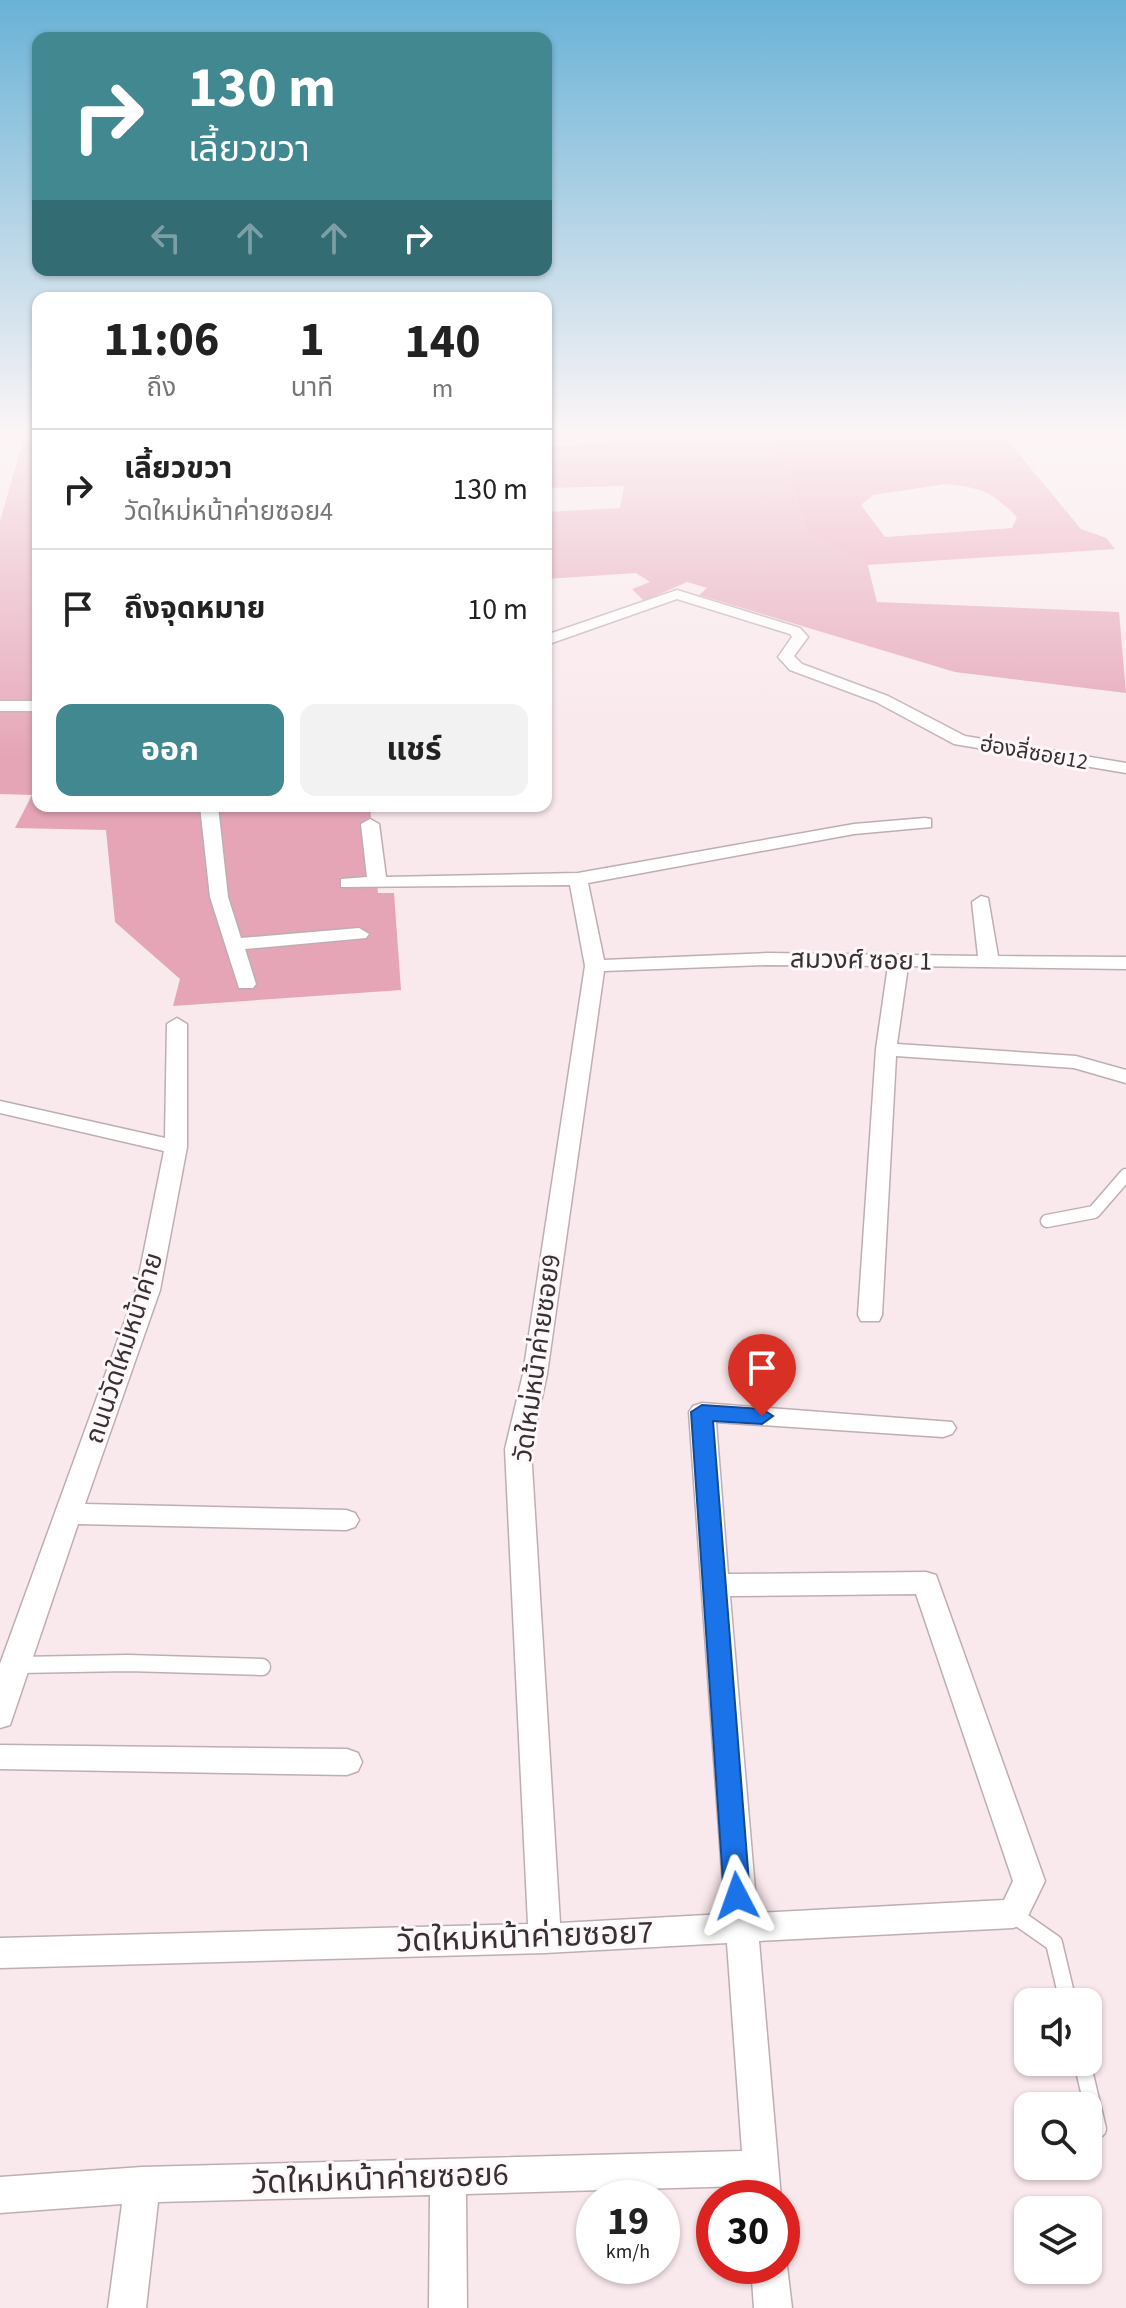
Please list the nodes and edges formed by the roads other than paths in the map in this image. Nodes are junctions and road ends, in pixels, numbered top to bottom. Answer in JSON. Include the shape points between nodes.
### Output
{"nodes":[{"id":1,"x":552,"y":638,"type":"edge"},
{"id":2,"x":0,"y":706,"type":"edge"},
{"id":3,"x":32,"y":706,"type":"edge"},
{"id":4,"x":1126,"y":768,"type":"edge"},
{"id":5,"x":210,"y":812,"type":"edge"},
{"id":6,"x":925,"y":823,"type":"dead end"},
{"id":7,"x":370,"y":824,"type":"dead end"},
{"id":8,"x":578,"y":879,"type":"junction"},
{"id":9,"x":377,"y":882,"type":"junction"},
{"id":10,"x":348,"y":883,"type":"dead end"},
{"id":11,"x":981,"y":902,"type":"dead end"},
{"id":12,"x":359,"y":934,"type":"dead end"},
{"id":13,"x":233,"y":944,"type":"junction"},
{"id":14,"x":899,"y":960,"type":"junction"},
{"id":15,"x":989,"y":962,"type":"junction"},
{"id":16,"x":1126,"y":963,"type":"edge"},
{"id":17,"x":595,"y":966,"type":"junction"},
{"id":18,"x":246,"y":984,"type":"dead end"},
{"id":19,"x":177,"y":1024,"type":"dead end"},
{"id":20,"x":886,"y":1049,"type":"junction"},
{"id":21,"x":1126,"y":1077,"type":"edge"},
{"id":22,"x":0,"y":1107,"type":"edge"},
{"id":23,"x":176,"y":1147,"type":"junction"},
{"id":24,"x":1126,"y":1175,"type":"edge"},
{"id":25,"x":1047,"y":1221,"type":"dead end"},
{"id":26,"x":870,"y":1315,"type":"dead end"},
{"id":27,"x":943,"y":1428,"type":"dead end"},
{"id":28,"x":70,"y":1514,"type":"junction"},
{"id":29,"x":346,"y":1520,"type":"dead end"},
{"id":30,"x":714,"y":1585,"type":"junction"},
{"id":31,"x":7,"y":1663,"type":"edge"},
{"id":32,"x":262,"y":1667,"type":"dead end"},
{"id":33,"x":0,"y":1716,"type":"edge"},
{"id":34,"x":0,"y":1757,"type":"edge"},
{"id":35,"x":347,"y":1762,"type":"dead end"},
{"id":36,"x":1013,"y":1914,"type":"junction"},
{"id":37,"x":739,"y":1927,"type":"junction"},
{"id":38,"x":545,"y":1938,"type":"junction"},
{"id":39,"x":0,"y":1953,"type":"edge"},
{"id":40,"x":1065,"y":1988,"type":"edge"},
{"id":41,"x":448,"y":2177,"type":"junction"},
{"id":42,"x":762,"y":2180,"type":"edge"},
{"id":43,"x":696,"y":2182,"type":"edge"},
{"id":44,"x":142,"y":2185,"type":"junction"},
{"id":45,"x":0,"y":2195,"type":"edge"},
{"id":46,"x":771,"y":2284,"type":"edge"},
{"id":47,"x":127,"y":2308,"type":"edge"},
{"id":48,"x":448,"y":2308,"type":"edge"},
{"id":49,"x":773,"y":2308,"type":"edge"}],
"edges":[{"from":1,"to":4,"type":"street","name":"ฮ่องลี่ซอย12","via":[[677,594],[795,631],[800,637],[786,657],[804,672],[882,699],[960,740]]},
{"from":2,"to":3,"type":"street"},
{"from":5,"to":13,"type":"street","via":[[219,897]]},
{"from":6,"to":8,"type":"street","via":[[854,829]]},
{"from":7,"to":9,"type":"street"},
{"from":8,"to":9,"type":"street"},
{"from":8,"to":17,"type":"street","name":"วัดใหม่หน้าค่ายซอย9"},
{"from":9,"to":10,"type":"street"},
{"from":11,"to":15,"type":"street"},
{"from":12,"to":13,"type":"street"},
{"from":13,"to":18,"type":"street"},
{"from":14,"to":15,"type":"street","name":"สมวงศ์ ซอย 1"},
{"from":14,"to":17,"type":"street","name":"สมวงศ์ ซอย 1"},
{"from":14,"to":20,"type":"street"},
{"from":15,"to":16,"type":"street","name":"สมวงศ์ ซอย 1"},
{"from":17,"to":38,"type":"street","name":"วัดใหม่หน้าค่ายซอย9","via":[[535,1374],[518,1449]]},
{"from":19,"to":23,"type":"street","name":"ถนนวัดใหม่หน้าค่าย"},
{"from":20,"to":21,"type":"street","via":[[1076,1062]]},
{"from":20,"to":26,"type":"street"},
{"from":22,"to":23,"type":"street"},
{"from":23,"to":28,"type":"street","name":"ถนนวัดใหม่หน้าค่าย","via":[[148,1290]]},
{"from":24,"to":25,"type":"lane","via":[[1094,1212]]},
{"from":27,"to":30,"type":"street","via":[[702,1412]]},
{"from":28,"to":29,"type":"street"},
{"from":28,"to":31,"type":"street","name":"ถนนวัดใหม่หน้าค่าย"},
{"from":30,"to":36,"type":"street","via":[[926,1583],[1029,1881]]},
{"from":30,"to":37,"type":"street"},
{"from":31,"to":32,"type":"lane"},
{"from":31,"to":33,"type":"street","name":"ถนนวัดใหม่หน้าค่าย"},
{"from":34,"to":35,"type":"street"},
{"from":36,"to":37,"type":"street","name":"วัดใหม่หน้าค่ายซอย7"},
{"from":36,"to":40,"type":"lane","via":[[1054,1943]]},
{"from":37,"to":38,"type":"street","name":"วัดใหม่หน้าค่ายซอย7"},
{"from":37,"to":42,"type":"street"},
{"from":38,"to":39,"type":"street","name":"วัดใหม่หน้าค่ายซอย7"},
{"from":41,"to":43,"type":"street","name":"วัดใหม่หน้าค่ายซอย6"},
{"from":41,"to":44,"type":"street","name":"วัดใหม่หน้าค่ายซอย6"},
{"from":41,"to":48,"type":"street"},
{"from":44,"to":45,"type":"street","name":"วัดใหม่หน้าค่ายซอย6"},
{"from":44,"to":47,"type":"street"},
{"from":46,"to":49,"type":"street"}]}
